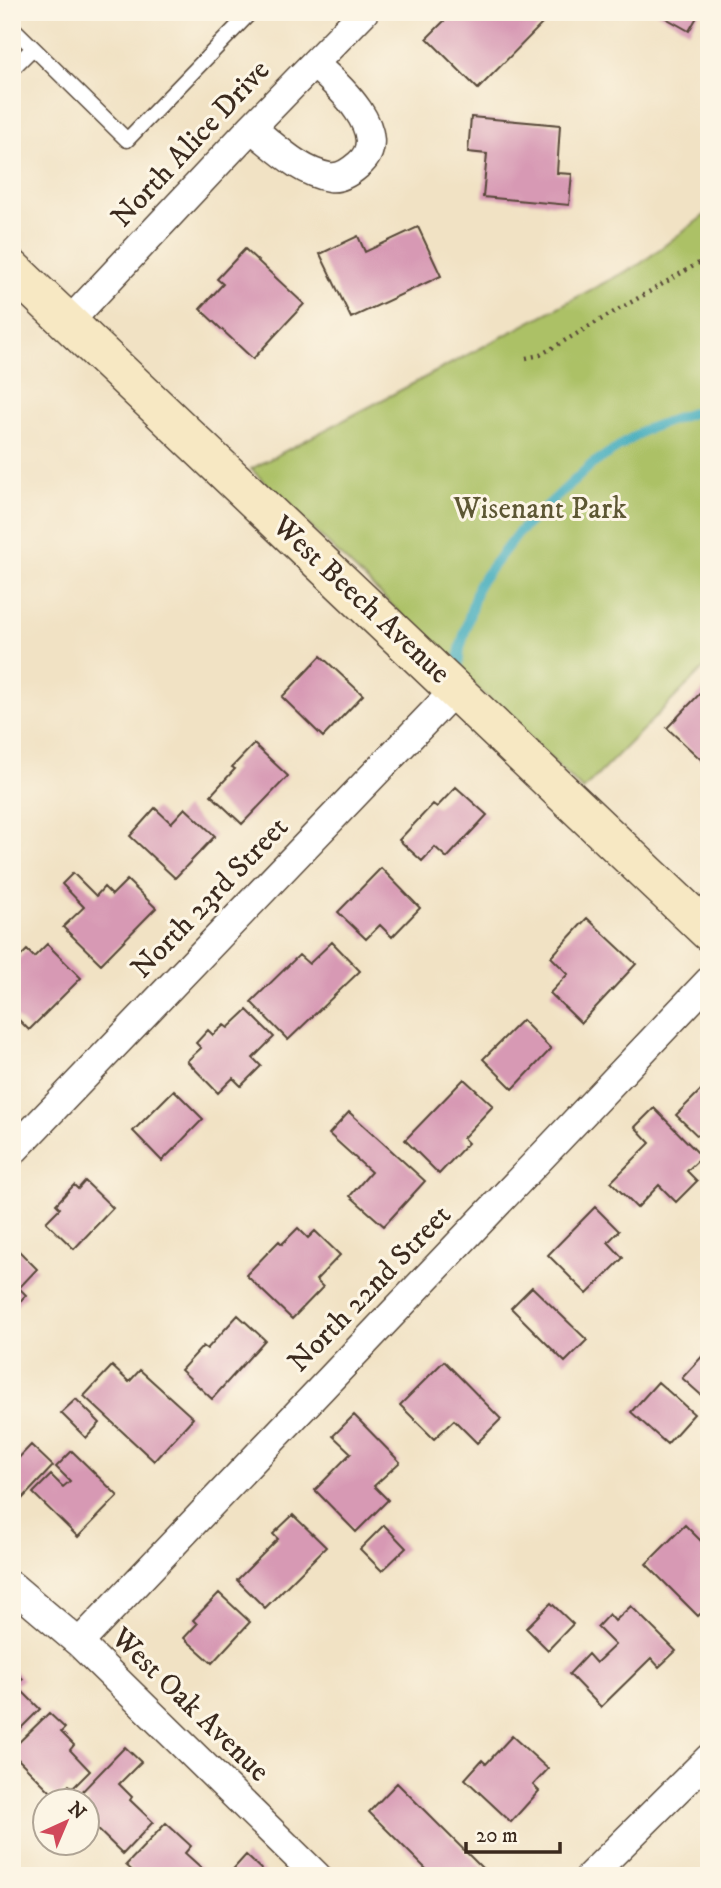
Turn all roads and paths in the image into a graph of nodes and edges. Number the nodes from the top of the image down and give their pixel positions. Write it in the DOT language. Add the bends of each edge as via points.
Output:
graph roads {
  1 [pos="251,12"];
  2 [pos="364,12"];
  3 [pos="12,27"];
  4 [pos="33,48"];
  5 [pos="314,64"];
  6 [pos="12,69"];
  7 [pos="251,128"];
  8 [pos="709,257"];
  9 [pos="12,270"];
  10 [pos="67,324"];
  11 [pos="526,358"];
  12 [pos="456,690"];
  13 [pos="709,932"];
  14 [pos="709,981"];
  15 [pos="12,1152"];
  16 [pos="14,1591"];
  17 [pos="79,1643"];
  18 [pos="709,1758"];
  19 [pos="317,1876"];
  20 [pos="590,1876"];
  1 -- 4 [label="lane" via="127,140"];
  2 -- 5 [label="street, North Alice Drive"];
  3 -- 4 [label="lane"];
  4 -- 6 [label="lane"];
  5 -- 7 [label="street, North Alice Drive"];
  5 -- 7 [label="street" via="341,88 367,129 370,146 361,163 345,175 331,178 305,170"];
  7 -- 10 [label="street, North Alice Drive"];
  8 -- 11 [label="path" via="540,355"];
  9 -- 10 [label="main road, West Beech Avenue"];
  10 -- 12 [label="main road, West Beech Avenue"];
  12 -- 13 [label="main road, West Beech Avenue"];
  12 -- 15 [label="street, North 23rd Street"];
  14 -- 17 [label="street, North 22nd Street"];
  16 -- 17 [label="street, West Oak Avenue"];
  17 -- 19 [label="street, West Oak Avenue"];
  18 -- 20 [label="street"];
}
